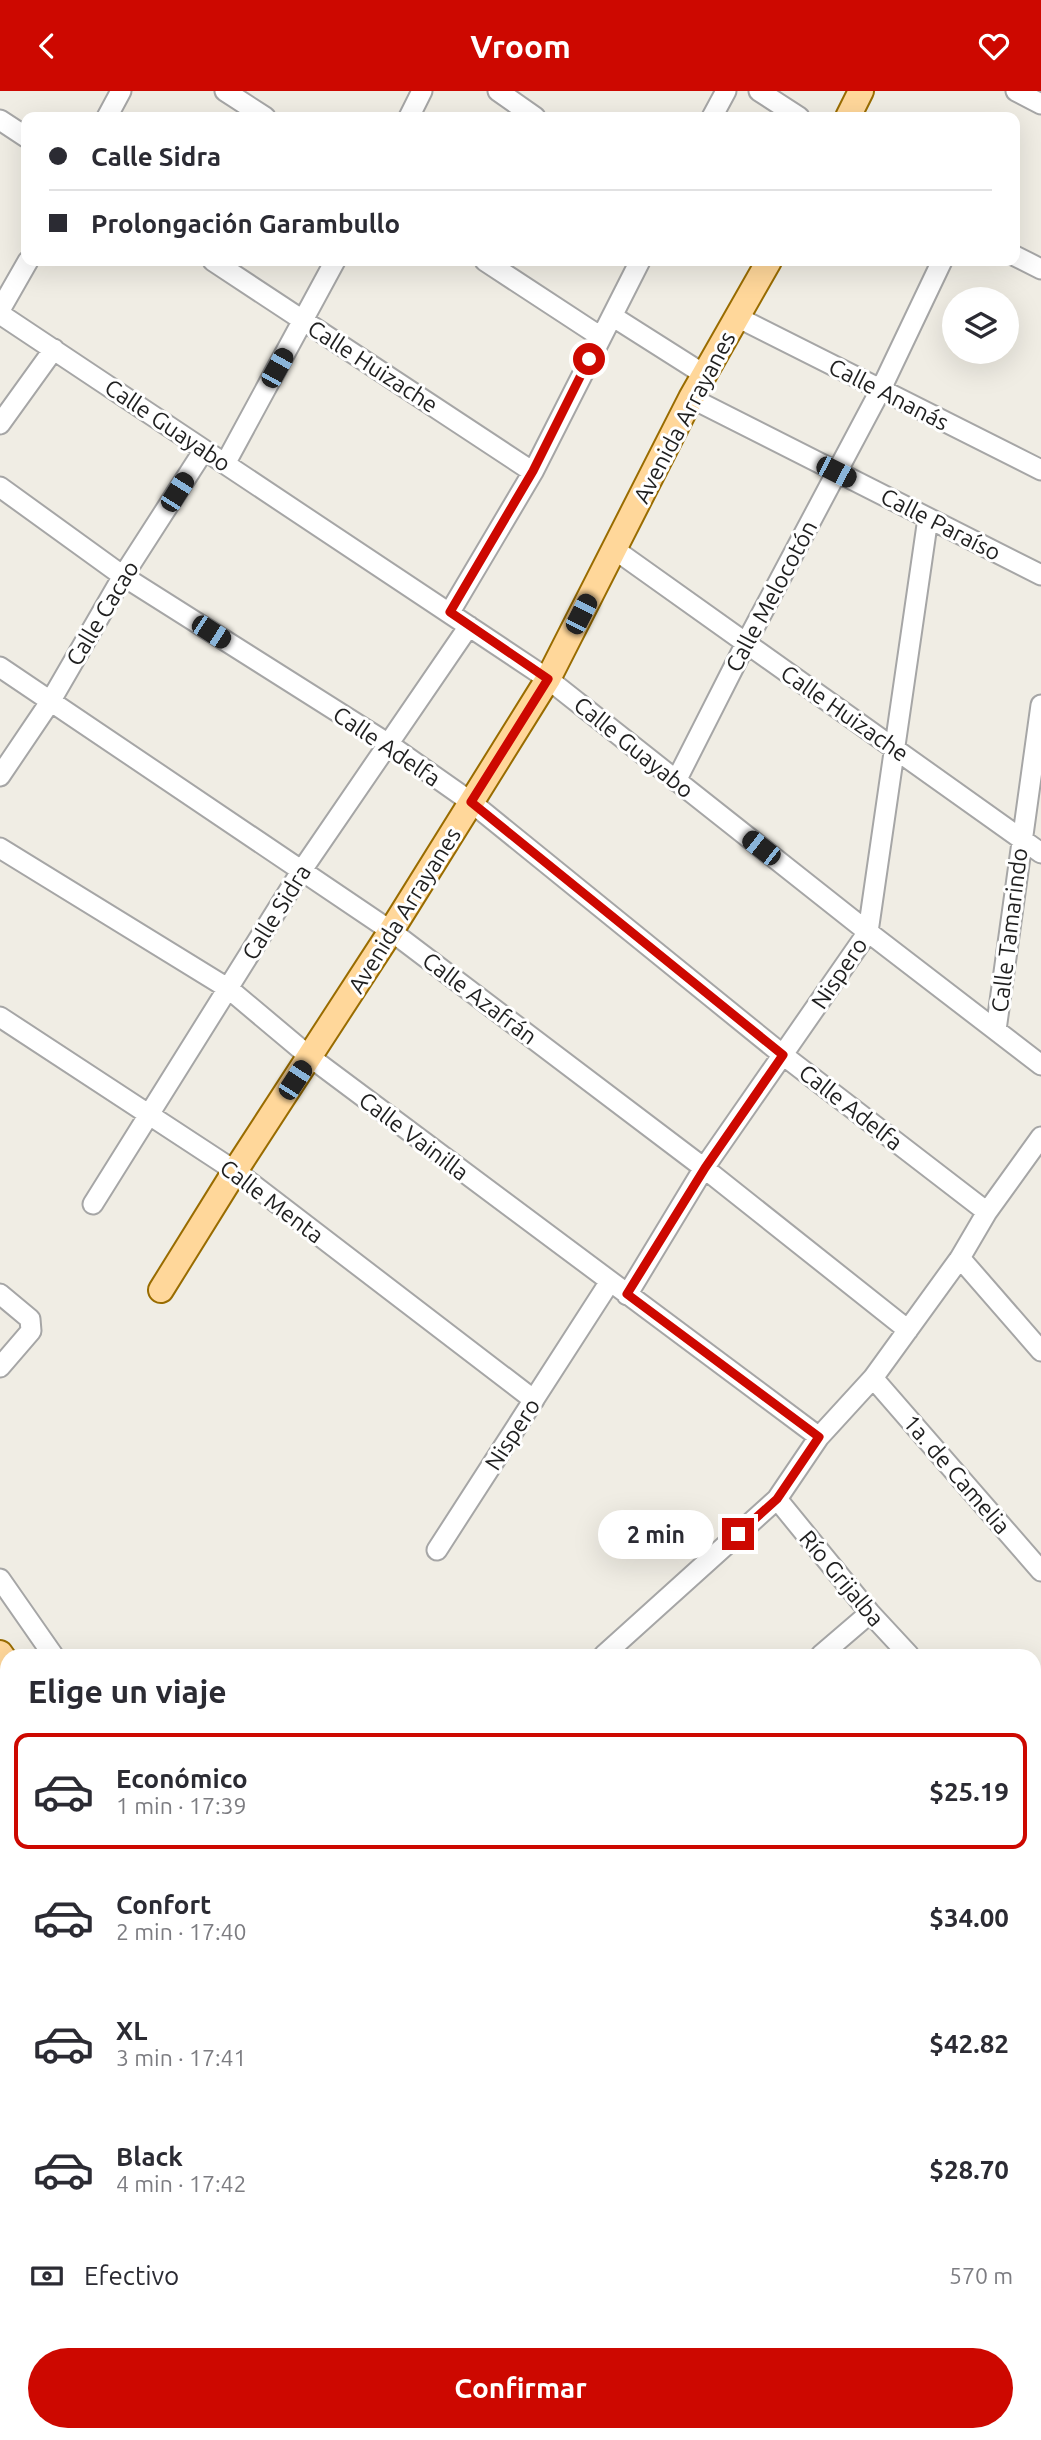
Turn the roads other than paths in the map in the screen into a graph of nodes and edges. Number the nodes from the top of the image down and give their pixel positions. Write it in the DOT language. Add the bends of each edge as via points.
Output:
graph roads {
  1 [pos="121,91"];
  2 [pos="225,91"];
  3 [pos="422,91"];
  4 [pos="498,91"];
  5 [pos="726,91"];
  6 [pos="759,91"];
  7 [pos="861,91"];
  8 [pos="110,112"];
  9 [pos="257,112"];
  10 [pos="411,112"];
  11 [pos="528,112"];
  12 [pos="715,112"];
  13 [pos="791,112"];
  14 [pos="850,112"];
  15 [pos="0,120"];
  16 [pos="21,134"];
  17 [pos="1020,258"];
  18 [pos="25,266"];
  19 [pos="221,266"];
  20 [pos="332,266"];
  21 [pos="493,266"];
  22 [pos="637,266"];
  23 [pos="760,266"];
  24 [pos="940,266"];
  25 [pos="1041,269"];
  26 [pos="0,312"];
  27 [pos="612,316"];
  28 [pos="737,317"];
  29 [pos="304,320"];
  30 [pos="601,337"];
  31 [pos="54,349"];
  32 [pos="705,375"];
  33 [pos="881,390"];
  34 [pos="691,398"];
  35 [pos="0,424"];
  36 [pos="204,450"];
  37 [pos="225,464"];
  38 [pos="1041,470"];
  39 [pos="533,471"];
  40 [pos="836,472"];
  41 [pos="0,487"];
  42 [pos="929,518"];
  43 [pos="614,549"];
  44 [pos="1041,575"];
  45 [pos="123,576"];
  46 [pos="450,612"];
  47 [pos="469,626"];
  48 [pos="746,643"];
  49 [pos="0,667"];
  50 [pos="548,679"];
  51 [pos="50,702"];
  52 [pos="1041,705"];
  53 [pos="387,743"];
  54 [pos="895,749"];
  55 [pos="0,776"];
  56 [pos="676,781"];
  57 [pos="471,802"];
  58 [pos="1021,839"];
  59 [pos="0,848"];
  60 [pos="1041,853"];
  61 [pos="302,870"];
  62 [pos="391,931"];
  63 [pos="868,932"];
  64 [pos="229,989"];
  65 [pos="1,1020"];
  66 [pos="996,1030"];
  67 [pos="783,1055"];
  68 [pos="310,1057"];
  69 [pos="1041,1065"];
  70 [pos="150,1116"];
  71 [pos="1041,1137"];
  72 [pos="705,1168"];
  73 [pos="235,1171"];
  74 [pos="93,1204"];
  75 [pos="987,1212"];
  76 [pos="960,1258"];
  77 [pos="609,1283"];
  78 [pos="161,1290"];
  79 [pos="0,1294"];
  80 [pos="627,1294"];
  81 [pos="908,1330"];
  82 [pos="1041,1350"];
  83 [pos="0,1367"];
  84 [pos="873,1378"];
  85 [pos="534,1400"];
  86 [pos="819,1437"];
  87 [pos="777,1499"];
  88 [pos="437,1550"];
  89 [pos="1041,1571"];
  90 [pos="0,1579"];
  91 [pos="870,1613"];
  92 [pos="49,1649"];
  93 [pos="611,1649"];
  94 [pos="828,1649"];
  95 [pos="903,1649"];
  1 -- 8 [label="street"];
  2 -- 9 [label="street"];
  3 -- 10 [label="street"];
  4 -- 11 [label="street"];
  5 -- 12 [label="street"];
  6 -- 13 [label="street"];
  7 -- 14 [label="main road"];
  15 -- 16 [label="street"];
  17 -- 25 [label="street"];
  18 -- 26 [label="street"];
  19 -- 29 [label="street, Calle Huizache"];
  20 -- 29 [label="street"];
  21 -- 30 [label="street"];
  22 -- 27 [label="street"];
  23 -- 28 [label="main road, Avenida Arrayanes"];
  24 -- 33 [label="street, Calle Melocotón"];
  26 -- 31 [label="street, Calle Guayabo"];
  27 -- 30 [label="street"];
  27 -- 32 [label="street"];
  28 -- 32 [label="main road, Avenida Arrayanes"];
  28 -- 33 [label="street, Calle Ananás"];
  29 -- 37 [label="street"];
  29 -- 39 [label="street, Calle Huizache"];
  30 -- 39 [label="street"];
  31 -- 35 [label="street"];
  31 -- 36 [label="street, Calle Guayabo"];
  32 -- 34 [label="main road, Avenida Arrayanes"];
  33 -- 38 [label="street, Calle Ananás"];
  33 -- 40 [label="street, Calle Melocotón"];
  34 -- 40 [label="street, Calle Paraíso"];
  34 -- 43 [label="main road, Avenida Arrayanes"];
  36 -- 37 [label="street, Calle Guayabo"];
  36 -- 45 [label="street, Calle Cacao"];
  37 -- 46 [label="street, Calle Guayabo"];
  39 -- 46 [label="street"];
  40 -- 42 [label="street, Calle Paraíso"];
  40 -- 48 [label="street, Calle Melocotón"];
  41 -- 45 [label="street, Calle Adelfa"];
  42 -- 44 [label="street, Calle Paraíso"];
  42 -- 54 [label="street, Nispero"];
  43 -- 48 [label="street, Calle Huizache"];
  43 -- 50 [label="main road, Avenida Arrayanes"];
  45 -- 51 [label="street, Calle Cacao"];
  45 -- 53 [label="street, Calle Adelfa"];
  46 -- 47 [label="street, Calle Guayabo"];
  47 -- 50 [label="street, Calle Guayabo"];
  47 -- 53 [label="street, Calle Sidra"];
  48 -- 54 [label="street, Calle Huizache"];
  48 -- 56 [label="street, Calle Melocotón"];
  49 -- 51 [label="street, Calle Azafrán"];
  50 -- 56 [label="street, Calle Guayabo"];
  50 -- 57 [label="main road, Avenida Arrayanes"];
  51 -- 55 [label="street, Calle Cacao"];
  51 -- 61 [label="street, Calle Azafrán"];
  52 -- 58 [label="street, Calle Tamarindo"];
  53 -- 57 [label="street, Calle Adelfa"];
  53 -- 61 [label="street, Calle Sidra"];
  54 -- 58 [label="street, Calle Huizache"];
  54 -- 63 [label="street, Nispero"];
  56 -- 63 [label="street, Calle Guayabo"];
  57 -- 62 [label="main road, Avenida Arrayanes"];
  57 -- 67 [label="street, Calle Adelfa"];
  58 -- 60 [label="street, Calle Huizache"];
  58 -- 66 [label="street, Calle Tamarindo"];
  59 -- 64 [label="street, Calle Vainilla"];
  61 -- 62 [label="street, Calle Azafrán"];
  61 -- 64 [label="street, Calle Sidra"];
  62 -- 68 [label="main road, Avenida Arrayanes"];
  62 -- 72 [label="street, Calle Azafrán"];
  63 -- 66 [label="street, Calle Guayabo"];
  63 -- 67 [label="street, Nispero"];
  64 -- 68 [label="street, Calle Vainilla"];
  64 -- 70 [label="street, Calle Sidra"];
  65 -- 70 [label="street, Calle Menta"];
  66 -- 69 [label="street, Calle Guayabo"];
  67 -- 72 [label="street, Nispero"];
  67 -- 75 [label="street, Calle Adelfa"];
  68 -- 73 [label="main road, Avenida Arrayanes"];
  68 -- 77 [label="street, Calle Vainilla"];
  70 -- 73 [label="street, Calle Menta"];
  70 -- 74 [label="street, Calle Sidra"];
  71 -- 75 [label="street"];
  72 -- 80 [label="street, Nispero"];
  72 -- 81 [label="street, Calle Azafrán"];
  73 -- 78 [label="main road, Avenida Arrayanes"];
  73 -- 85 [label="street, Calle Menta"];
  75 -- 76 [label="street"];
  76 -- 81 [label="street"];
  76 -- 82 [label="street"];
  77 -- 80 [label="street, Calle Vainilla"];
  77 -- 85 [label="street, Nispero"];
  79 -- 83 [label="street" via="30,1318 31,1331"];
  80 -- 86 [label="street, Calle Vainilla"];
  81 -- 84 [label="street"];
  84 -- 86 [label="street"];
  84 -- 89 [label="street, 1a. de Camelia"];
  85 -- 88 [label="street, Nispero"];
  86 -- 87 [label="street"];
  87 -- 91 [label="street, Río Grijalba"];
  87 -- 93 [label="street"];
  90 -- 92 [label="street"];
  91 -- 94 [label="street"];
  91 -- 95 [label="street, Río Grijalba"];
}
